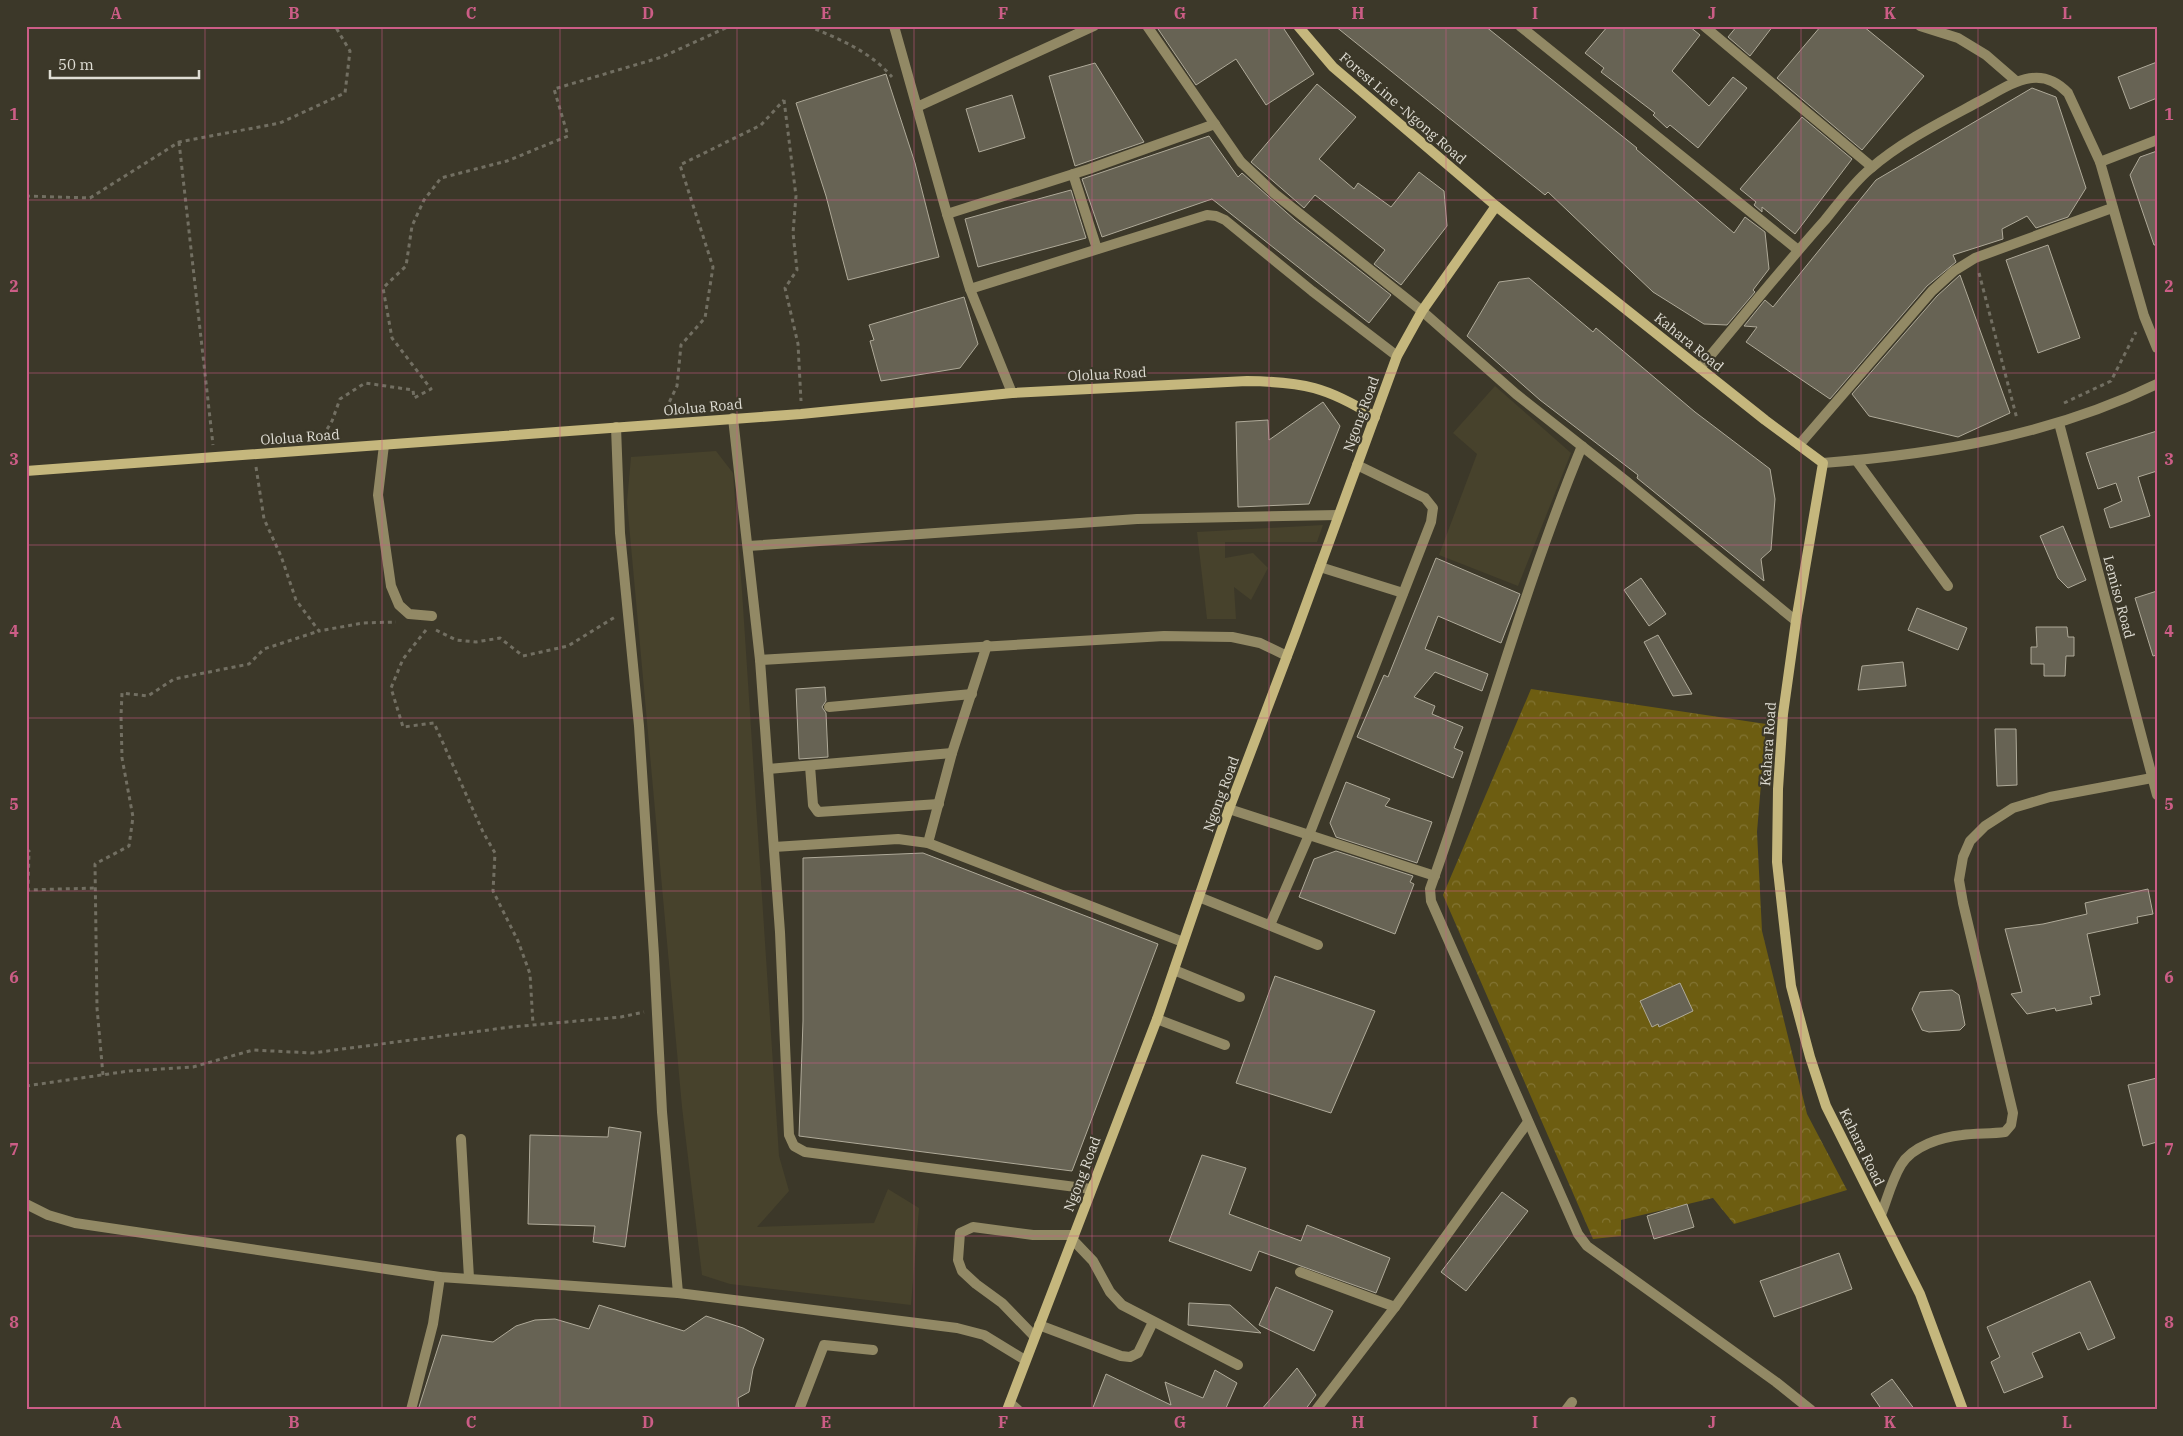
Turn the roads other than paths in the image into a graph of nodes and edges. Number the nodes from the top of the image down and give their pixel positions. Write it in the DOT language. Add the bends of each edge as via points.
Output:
graph roads {
  1 [pos="894,26"];
  2 [pos="1094,26"];
  3 [pos="1147,26"];
  4 [pos="1520,26"];
  5 [pos="1704,26"];
  6 [pos="1920,26"];
  7 [pos="1301,28"];
  8 [pos="2016,82"];
  9 [pos="917,106"];
  10 [pos="1215,124"];
  11 [pos="2157,140"];
  12 [pos="2100,162"];
  13 [pos="1872,167"];
  14 [pos="1073,174"];
  15 [pos="1496,206"];
  16 [pos="2112,208"];
  17 [pos="947,214"];
  18 [pos="1097,249"];
  19 [pos="1798,250"];
  20 [pos="970,289"];
  21 [pos="1422,311"];
  22 [pos="2157,348"];
  23 [pos="1397,356"];
  24 [pos="1700,368"];
  25 [pos="2157,384"];
  26 [pos="1012,393"];
  27 [pos="733,418"];
  28 [pos="1375,418"];
  29 [pos="2060,423"];
  30 [pos="616,427"];
  31 [pos="384,445"];
  32 [pos="1799,445"];
  33 [pos="1582,446"];
  34 [pos="1856,460"];
  35 [pos="1823,463"];
  36 [pos="1357,465"];
  37 [pos="26,471"];
  38 [pos="1338,515"];
  39 [pos="748,546"];
  40 [pos="1320,567"];
  41 [pos="1948,586"];
  42 [pos="1403,594"];
  43 [pos="432,616"];
  44 [pos="1796,621"];
  45 [pos="987,645"];
  46 [pos="1287,656"];
  47 [pos="760,660"];
  48 [pos="972,694"];
  49 [pos="829,707"];
  50 [pos="952,752"];
  51 [pos="810,766"];
  52 [pos="768,769"];
  53 [pos="2152,778"];
  54 [pos="2157,796"];
  55 [pos="939,804"];
  56 [pos="1229,809"];
  57 [pos="1309,835"];
  58 [pos="928,843"];
  59 [pos="774,847"];
  60 [pos="1435,876"];
  61 [pos="1199,897"];
  62 [pos="1270,925"];
  63 [pos="1183,942"];
  64 [pos="1318,945"];
  65 [pos="1174,970"];
  66 [pos="1240,997"];
  67 [pos="1157,1019"];
  68 [pos="1225,1045"];
  69 [pos="1528,1122"];
  70 [pos="462,1139"];
  71 [pos="1091,1189"];
  72 [pos="26,1204"];
  73 [pos="1880,1215"];
  74 [pos="1073,1237"];
  75 [pos="1300,1272"];
  76 [pos="440,1277"];
  77 [pos="469,1278"];
  78 [pos="678,1294"];
  79 [pos="1395,1308"];
  80 [pos="1154,1322"];
  81 [pos="1039,1325"];
  82 [pos="1034,1336"];
  83 [pos="873,1350"];
  84 [pos="1025,1360"];
  85 [pos="1238,1364"];
  86 [pos="1011,1408"];
  87 [pos="411,1410"];
  88 [pos="798,1410"];
  89 [pos="1316,1410"];
  90 [pos="1811,1410"];
  91 [pos="1963,1410"];
  1 -- 9 [label="street"];
  2 -- 9 [label="street"];
  3 -- 10 [label="street"];
  4 -- 19 [label="street"];
  5 -- 13 [label="street"];
  6 -- 8 [label="street" via="1958,38 1986,56"];
  7 -- 15 [label="street, Forest Line -Ngong Road" via="1333,67"];
  8 -- 12 [label="street" via="2034,77 2050,79 2060,85 2068,93"];
  8 -- 13 [label="street" via="1933,127"];
  9 -- 17 [label="street"];
  10 -- 14 [label="street"];
  10 -- 21 [label="street" via="1241,162 1275,194"];
  11 -- 12 [label="street"];
  12 -- 16 [label="street"];
  13 -- 19 [label="street"];
  14 -- 17 [label="street"];
  14 -- 18 [label="street"];
  15 -- 21 [label="street, Ngong Road"];
  15 -- 24 [label="street, Kahara Road"];
  16 -- 22 [label="street" via="2144,316"];
  16 -- 32 [label="street" via="1975,258 1954,271 1932,291"];
  17 -- 20 [label="street"];
  18 -- 20 [label="street"];
  18 -- 23 [label="street" via="1198,217 1216,216"];
  19 -- 24 [label="street"];
  20 -- 26 [label="street"];
  21 -- 23 [label="street, Ngong Road"];
  21 -- 33 [label="street" via="1516,394"];
  23 -- 28 [label="street, Ngong Road"];
  24 -- 32 [label="street, Kahara Road"];
  25 -- 29 [label="street"];
  26 -- 27 [label="street, Ololua Road"];
  26 -- 28 [label="street, Ololua Road" via="1283,382 1316,387"];
  27 -- 30 [label="street, Ololua Road"];
  27 -- 39 [label="street"];
  28 -- 36 [label="street, Ngong Road"];
  29 -- 34 [label="street" via="1919,453"];
  29 -- 53 [label="street, Lemiso Road"];
  30 -- 31 [label="street, Ololua Road"];
  30 -- 78 [label="street" via="620,533 639,726 662,1112"];
  31 -- 37 [label="street, Ololua Road"];
  31 -- 43 [label="street" via="378,495 391,586 400,605 409,614"];
  32 -- 35 [label="street, Kahara Road"];
  33 -- 44 [label="street"];
  33 -- 60 [label="street" via="1514,631"];
  34 -- 35 [label="street"];
  34 -- 41 [label="street"];
  35 -- 44 [label="street, Kahara Road"];
  36 -- 38 [label="street, Ngong Road"];
  36 -- 42 [label="street" via="1425,498 1433,508 1431,522"];
  38 -- 39 [label="street" via="1137,519"];
  38 -- 40 [label="street, Ngong Road"];
  39 -- 47 [label="street"];
  40 -- 42 [label="street"];
  40 -- 46 [label="street, Ngong Road"];
  42 -- 57 [label="street"];
  44 -- 73 [label="street, Kahara Road" via="1783,714 1777,862 1791,986 1826,1106"];
  45 -- 46 [label="street" via="1164,636 1232,637 1260,643"];
  45 -- 47 [label="street"];
  45 -- 48 [label="street"];
  46 -- 56 [label="street, Ngong Road"];
  47 -- 52 [label="street"];
  48 -- 49 [label="street"];
  48 -- 50 [label="street"];
  50 -- 51 [label="street"];
  50 -- 55 [label="street"];
  51 -- 52 [label="street"];
  51 -- 55 [label="street" via="813,805 818,812"];
  52 -- 59 [label="street"];
  53 -- 54 [label="street, Lemiso Road"];
  53 -- 73 [label="street" via="2050,797 2013,808 1970,841 1959,880 2013,1113 2011,1125 2005,1132 1934,1141 1914,1152 1902,1162"];
  55 -- 58 [label="street"];
  56 -- 57 [label="street"];
  56 -- 61 [label="street, Ngong Road"];
  57 -- 60 [label="street"];
  57 -- 62 [label="street"];
  58 -- 59 [label="street" via="898,839"];
  58 -- 63 [label="street"];
  59 -- 71 [label="street" via="789,1135 794,1146 805,1152"];
  60 -- 69 [label="street" via="1430,888 1434,910"];
  61 -- 62 [label="street"];
  61 -- 63 [label="street, Ngong Road"];
  62 -- 64 [label="street"];
  63 -- 65 [label="street, Ngong Road"];
  65 -- 66 [label="street"];
  65 -- 67 [label="street, Ngong Road"];
  67 -- 68 [label="street"];
  67 -- 71 [label="street, Ngong Road"];
  69 -- 79 [label="street"];
  69 -- 90 [label="street" via="1578,1234 1587,1246"];
  70 -- 77 [label="street"];
  71 -- 74 [label="street, Ngong Road"];
  72 -- 76 [label="street" via="75,1223"];
  73 -- 91 [label="street, Kahara Road" via="1920,1294"];
  74 -- 80 [label="street" via="1122,1305"];
  74 -- 81 [label="street, Ngong Road"];
  74 -- 82 [label="street" via="973,1227 960,1233 958,1260 962,1271 1002,1303"];
  75 -- 79 [label="street"];
  76 -- 77 [label="street"];
  76 -- 87 [label="street" via="433,1324"];
  77 -- 78 [label="street"];
  78 -- 84 [label="street" via="958,1328 984,1335"];
  79 -- 89 [label="street"];
  80 -- 81 [label="street" via="1138,1353 1130,1357"];
  80 -- 85 [label="street"];
  81 -- 82 [label="street, Ngong Road"];
  82 -- 84 [label="street, Ngong Road"];
  83 -- 88 [label="street" via="824,1345"];
  84 -- 86 [label="street, Ngong Road"];
}
